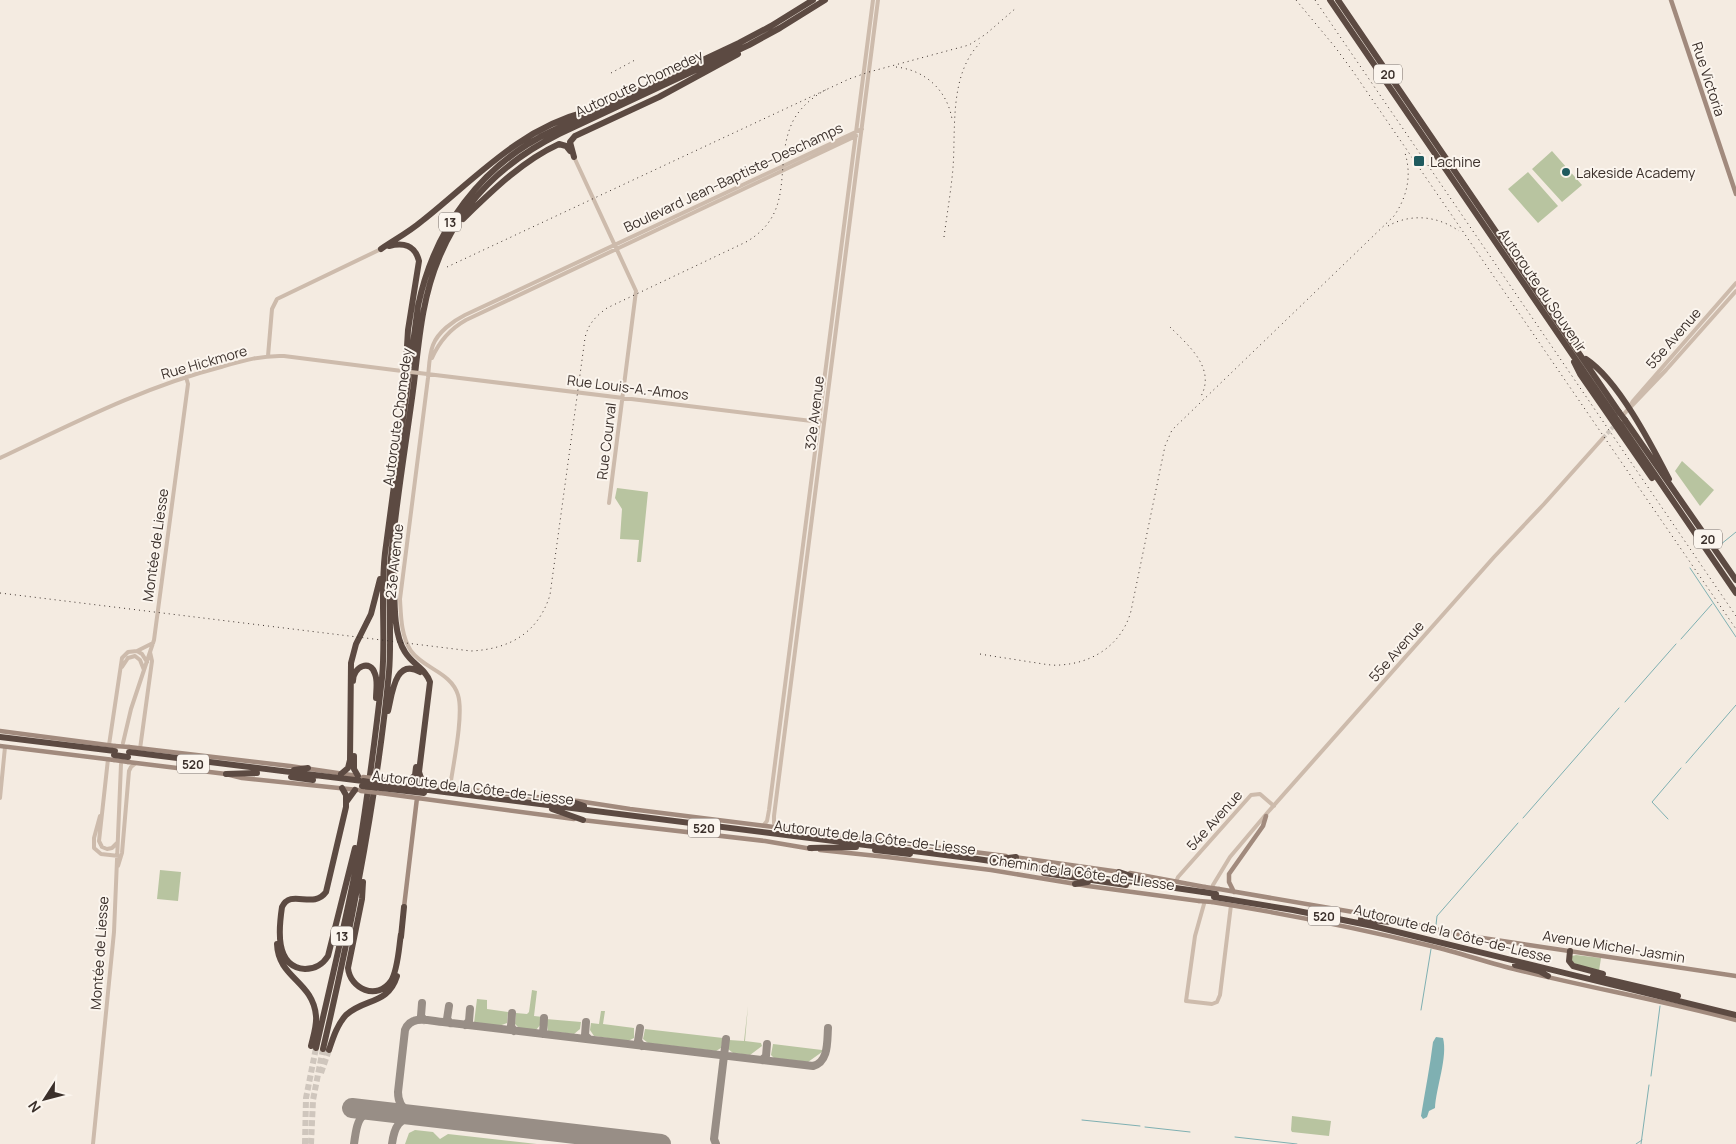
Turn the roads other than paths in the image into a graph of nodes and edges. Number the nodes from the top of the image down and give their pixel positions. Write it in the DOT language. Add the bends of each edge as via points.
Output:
graph roads {
  1 [pos="813,0"];
  2 [pos="825,0"];
  3 [pos="873,0"];
  4 [pos="878,0"];
  5 [pos="1330,0"];
  6 [pos="1338,0"];
  7 [pos="1671,0"];
  8 [pos="775,31"];
  9 [pos="865,59"];
  10 [pos="871,60"];
  11 [pos="861,87"];
  12 [pos="867,88"];
  13 [pos="602,107"];
  14 [pos="862,129"];
  15 [pos="855,132"];
  16 [pos="855,138"];
  17 [pos="574,157"];
  18 [pos="792,165"];
  19 [pos="1736,194"];
  20 [pos="454,228"];
  21 [pos="616,247"];
  22 [pos="380,249"];
  23 [pos="1736,283"];
  24 [pos="1736,291"];
  25 [pos="1569,349"];
  26 [pos="268,356"];
  27 [pos="1581,356"];
  28 [pos="428,374"];
  29 [pos="186,377"];
  30 [pos="623,398"];
  31 [pos="404,408"];
  32 [pos="1629,408"];
  33 [pos="1617,414"];
  34 [pos="818,422"];
  35 [pos="824,423"];
  36 [pos="1618,424"];
  37 [pos="1603,438"];
  38 [pos="0,458"];
  39 [pos="1679,498"];
  40 [pos="609,503"];
  41 [pos="804,537"];
  42 [pos="810,538"];
  43 [pos="393,540"];
  44 [pos="385,553"];
  45 [pos="1736,580"];
  46 [pos="1736,594"];
  47 [pos="153,643"];
  48 [pos="138,651"];
  49 [pos="150,652"];
  50 [pos="147,662"];
  51 [pos="121,668"];
  52 [pos="144,670"];
  53 [pos="376,727"];
  54 [pos="0,732"];
  55 [pos="0,737"];
  56 [pos="381,739"];
  57 [pos="0,741"];
  58 [pos="777,742"];
  59 [pos="784,742"];
  60 [pos="123,743"];
  61 [pos="3,747"];
  62 [pos="140,749"];
  63 [pos="112,752"];
  64 [pos="128,754"];
  65 [pos="136,763"];
  66 [pos="121,764"];
  67 [pos="308,768"];
  68 [pos="276,771"];
  69 [pos="257,772"];
  70 [pos="226,774"];
  71 [pos="341,774"];
  72 [pos="408,782"];
  73 [pos="360,784"];
  74 [pos="423,784"];
  75 [pos="381,786"];
  76 [pos="450,787"];
  77 [pos="342,788"];
  78 [pos="0,798"];
  79 [pos="417,798"];
  80 [pos="567,800"];
  81 [pos="347,801"];
  82 [pos="102,805"];
  83 [pos="1274,806"];
  84 [pos="552,809"];
  85 [pos="604,812"];
  86 [pos="1266,816"];
  87 [pos="583,820"];
  88 [pos="363,823"];
  89 [pos="763,826"];
  90 [pos="778,828"];
  91 [pos="117,842"];
  92 [pos="856,847"];
  93 [pos="810,848"];
  94 [pos="365,849"];
  95 [pos="119,856"];
  96 [pos="940,856"];
  97 [pos="1016,857"];
  98 [pos="954,858"];
  99 [pos="977,859"];
  100 [pos="1119,872"];
  101 [pos="1108,882"];
  102 [pos="1176,882"];
  103 [pos="1075,884"];
  104 [pos="1155,885"];
  105 [pos="1213,885"];
  106 [pos="1234,892"];
  107 [pos="1202,894"];
  108 [pos="1215,896"];
  109 [pos="1204,904"];
  110 [pos="1231,905"];
  111 [pos="404,907"];
  112 [pos="1361,919"];
  113 [pos="281,920"];
  114 [pos="1401,921"];
  115 [pos="401,934"];
  116 [pos="1568,948"];
  117 [pos="1476,952"];
  118 [pos="1548,976"];
  119 [pos="1736,976"];
  120 [pos="1630,984"];
  121 [pos="1736,1010"];
  122 [pos="1736,1015"];
  123 [pos="1736,1020"];
  124 [pos="320,1048"];
  125 [pos="93,1144"];
  1 -- 13 [label="highway, Autoroute Chomedey / 13" via="746,39"];
  2 -- 8 [label="highway, Autoroute Chomedey / 13"];
  3 -- 9 [label="street, 32e Avenue"];
  4 -- 10 [label="street, 32e Avenue"];
  5 -- 25 [label="highway, Autoroute du Souvenir / 20"];
  6 -- 27 [label="highway, Autoroute du Souvenir / 20"];
  7 -- 19 [label="main road, Rue Victoria"];
  8 -- 17 [label="highway" via="665,94 575,136 570,142"];
  8 -- 20 [label="highway, Autoroute Chomedey / 13" via="533,148 487,185"];
  9 -- 10 [label="street"];
  9 -- 11 [label="street, 32e Avenue"];
  10 -- 12 [label="street, 32e Avenue"];
  11 -- 12 [label="street"];
  11 -- 15 [label="street, 32e Avenue"];
  12 -- 14 [label="street, 32e Avenue"];
  13 -- 22 [label="highway" via="569,116 518,142 423,221"];
  13 -- 31 [label="highway, Autoroute Chomedey / 13" via="537,138 512,155 481,182 452,219 432,258 422,289"];
  14 -- 15 [label="street, Boulevard Jean-Baptiste-Deschamps"];
  14 -- 16 [label="street, Boulevard Jean-Baptiste-Deschamps"];
  14 -- 35 [label="street, 32e Avenue"];
  15 -- 16 [label="street, 32e Avenue"];
  15 -- 18 [label="street, Boulevard Jean-Baptiste-Deschamps"];
  16 -- 18 [label="street, Boulevard Jean-Baptiste-Deschamps"];
  16 -- 34 [label="street, 32e Avenue"];
  17 -- 20 [label="highway" via="563,144 545,152 501,183"];
  17 -- 21 [label="street, Rue Courval"];
  18 -- 21 [label="street, Boulevard Jean-Baptiste-Deschamps"];
  20 -- 43 [label="highway, Autoroute Chomedey / 13" via="434,270 424,307"];
  21 -- 28 [label="street, Boulevard Jean-Baptiste-Deschamps" via="459,324 441,341"];
  21 -- 30 [label="street, Rue Courval" via="636,291"];
  22 -- 26 [label="street" via="277,299 272,309"];
  22 -- 31 [label="highway" via="397,244 407,246 415,252 419,263 408,335"];
  23 -- 32 [label="street, 55e Avenue"];
  24 -- 32 [label="street, 55e Avenue"];
  25 -- 33 [label="highway, Autoroute du Souvenir / 20"];
  25 -- 36 [label="highway" via="1580,374"];
  26 -- 28 [label="street, Rue Hickmore, bridge"];
  26 -- 29 [label="street, Rue Hickmore"];
  27 -- 32 [label="highway" via="1593,363"];
  27 -- 33 [label="highway, Autoroute du Souvenir / 20"];
  28 -- 30 [label="street, Rue Louis-A.-Amos"];
  28 -- 76 [label="street, 23e Avenue" via="401,584 401,607 404,635 411,650 422,662 448,679 459,698 460,713"];
  29 -- 38 [label="street, Rue Hickmore" via="123,400"];
  29 -- 47 [label="street, Montée de Liesse" via="188,384"];
  30 -- 34 [label="street, Rue Louis-A.-Amos"];
  30 -- 40 [label="street, Rue Courval"];
  31 -- 44 [label="highway, Autoroute Chomedey / 13"];
  32 -- 36 [label="street, 55e Avenue"];
  32 -- 39 [label="highway"];
  33 -- 36 [label="highway, Autoroute du Souvenir / 20, bridge"];
  34 -- 35 [label="street, Rue Louis-A.-Amos"];
  34 -- 41 [label="street, 32e Avenue"];
  35 -- 42 [label="street, 32e Avenue"];
  36 -- 39 [label="highway, Autoroute du Souvenir / 20"];
  36 -- 46 [label="highway, Autoroute du Souvenir / 20"];
  37 -- 83 [label="street, 55e Avenue"];
  39 -- 45 [label="highway, Autoroute du Souvenir / 20"];
  41 -- 42 [label="street"];
  41 -- 58 [label="street, 32e Avenue"];
  42 -- 59 [label="street, 32e Avenue"];
  43 -- 56 [label="highway, Autoroute Chomedey / 13" via="389,582 390,660"];
  43 -- 74 [label="highway" via="398,638 406,654 425,672 430,682 419,773"];
  44 -- 53 [label="highway, Autoroute Chomedey / 13" via="383,660"];
  44 -- 71 [label="highway" via="372,614 356,644 351,663 350,760 348,768"];
  47 -- 48 [label="street"];
  47 -- 49 [label="street, Montée de Liesse"];
  48 -- 50 [label="street"];
  48 -- 51 [label="street" via="124,655"];
  49 -- 50 [label="street, Montée de Liesse"];
  49 -- 62 [label="street" via="152,660"];
  50 -- 52 [label="street, Montée de Liesse"];
  51 -- 52 [label="street" via="133,656 139,659"];
  51 -- 63 [label="street"];
  52 -- 60 [label="street, Montée de Liesse"];
  53 -- 73 [label="highway" via="375,674 370,667 361,666 355,671 353,680 354,768"];
  53 -- 88 [label="highway, Autoroute Chomedey / 13"];
  54 -- 63 [label="main road"];
  55 -- 63 [label="highway, Autoroute de la Côte-de-Liesse / 520"];
  56 -- 72 [label="highway" via="397,677 406,669 419,671 426,680 426,690 416,773"];
  56 -- 94 [label="highway, Autoroute Chomedey / 13"];
  57 -- 63 [label="highway, Autoroute de la Côte-de-Liesse / 520"];
  58 -- 59 [label="street"];
  58 -- 89 [label="street, 32e Avenue" via="768,818"];
  59 -- 90 [label="street, 32e Avenue" via="774,820"];
  61 -- 63 [label="main road"];
  61 -- 78 [label="street"];
  62 -- 64 [label="main road"];
  62 -- 67 [label="main road"];
  63 -- 64 [label="highway, Autoroute de la Côte-de-Liesse / 520"];
  63 -- 82 [label="street"];
  64 -- 65 [label="main road"];
  64 -- 68 [label="highway, Autoroute de la Côte-de-Liesse / 520"];
  64 -- 69 [label="highway, Autoroute de la Côte-de-Liesse / 520"];
  65 -- 70 [label="main road"];
  65 -- 95 [label="street" via="130,771"];
  66 -- 91 [label="street, Montée de Liesse"];
  67 -- 68 [label="highway"];
  67 -- 71 [label="main road"];
  68 -- 73 [label="highway, Autoroute de la Côte-de-Liesse / 520"];
  69 -- 70 [label="highway"];
  69 -- 73 [label="highway, Autoroute de la Côte-de-Liesse / 520"];
  70 -- 77 [label="main road"];
  71 -- 73 [label="main road"];
  72 -- 74 [label="main road"];
  72 -- 75 [label="main road"];
  73 -- 75 [label="highway, Autoroute de la Côte-de-Liesse / 520, bridge"];
  73 -- 77 [label="main road"];
  73 -- 81 [label="highway"];
  74 -- 76 [label="main road"];
  75 -- 79 [label="main road"];
  75 -- 84 [label="highway, Autoroute de la Côte-de-Liesse / 520"];
  75 -- 85 [label="highway, Autoroute de la Côte-de-Liesse / 520"];
  76 -- 80 [label="main road"];
  77 -- 81 [label="highway"];
  79 -- 87 [label="main road"];
  79 -- 111 [label="main road"];
  80 -- 85 [label="highway"];
  80 -- 89 [label="main road"];
  81 -- 113 [label="highway" via="326,892 316,900 292,898 285,901"];
  82 -- 91 [label="street" via="100,844 108,849"];
  82 -- 95 [label="street" via="94,848 100,853"];
  83 -- 86 [label="street, 55e Avenue"];
  83 -- 102 [label="street, 54e Avenue" via="1260,794 1251,795"];
  84 -- 87 [label="highway"];
  84 -- 92 [label="highway, Autoroute de la Côte-de-Liesse / 520"];
  85 -- 96 [label="highway, Autoroute de la Côte-de-Liesse / 520"];
  86 -- 105 [label="street, 55e Avenue" via="1230,857"];
  86 -- 106 [label="main road" via="1263,826 1229,874 1228,882"];
  87 -- 93 [label="main road"];
  88 -- 113 [label="highway" via="331,949 324,962 306,969 289,962 281,946"];
  88 -- 124 [label="highway, Autoroute Chomedey / 13"];
  89 -- 90 [label="main road"];
  90 -- 96 [label="main road"];
  91 -- 95 [label="street, Montée de Liesse"];
  92 -- 93 [label="highway"];
  92 -- 96 [label="highway, Autoroute de la Côte-de-Liesse / 520"];
  93 -- 96 [label="main road"];
  94 -- 115 [label="highway" via="362,899 348,966 349,977 355,985 372,991 389,983 394,975"];
  94 -- 124 [label="highway, Autoroute Chomedey / 13" via="354,912"];
  95 -- 125 [label="street, Montée de Liesse"];
  96 -- 98 [label="highway, Autoroute de la Côte-de-Liesse / 520"];
  97 -- 98 [label="main road, Chemin de la Côte-de-Liesse"];
  97 -- 99 [label="highway"];
  97 -- 100 [label="main road, Chemin de la Côte-de-Liesse"];
  98 -- 99 [label="highway, Autoroute de la Côte-de-Liesse / 520"];
  98 -- 101 [label="highway, Autoroute de la Côte-de-Liesse / 520"];
  98 -- 103 [label="main road, Chemin de la Côte-de-Liesse"];
  99 -- 104 [label="highway, Autoroute de la Côte-de-Liesse / 520"];
  100 -- 102 [label="main road, Chemin de la Côte-de-Liesse"];
  100 -- 104 [label="highway"];
  101 -- 103 [label="highway"];
  101 -- 107 [label="highway, Autoroute de la Côte-de-Liesse / 520"];
  102 -- 107 [label="main road, Chemin de la Côte-de-Liesse"];
  103 -- 107 [label="main road, Chemin de la Côte-de-Liesse"];
  104 -- 107 [label="highway, Autoroute de la Côte-de-Liesse / 520"];
  106 -- 108 [label="main road"];
  106 -- 114 [label="main road"];
  107 -- 108 [label="highway, Autoroute de la Côte-de-Liesse / 520, bridge"];
  108 -- 110 [label="main road"];
  108 -- 112 [label="highway, Autoroute de la Côte-de-Liesse / 520" via="1296,906"];
  108 -- 117 [label="highway, Autoroute de la Côte-de-Liesse / 520" via="1333,918"];
  109 -- 110 [label="street" via="1194,942 1186,1000 1212,1004 1219,998"];
  110 -- 118 [label="main road" via="1359,928"];
  111 -- 115 [label="highway"];
  112 -- 114 [label="highway"];
  112 -- 120 [label="highway, Autoroute de la Côte-de-Liesse / 520"];
  113 -- 124 [label="highway" via="277,944 279,958 311,999"];
  114 -- 116 [label="main road, Avenue Michel-Jasmin" via="1456,934"];
  115 -- 124 [label="highway" via="398,972 392,988 381,998 346,1015"];
  116 -- 119 [label="main road, Avenue Michel-Jasmin"];
  116 -- 120 [label="highway" via="1573,966"];
  117 -- 118 [label="highway"];
  117 -- 122 [label="highway, Autoroute de la Côte-de-Liesse / 520"];
  118 -- 123 [label="main road"];
  120 -- 121 [label="highway, Autoroute de la Côte-de-Liesse / 520"];
}
